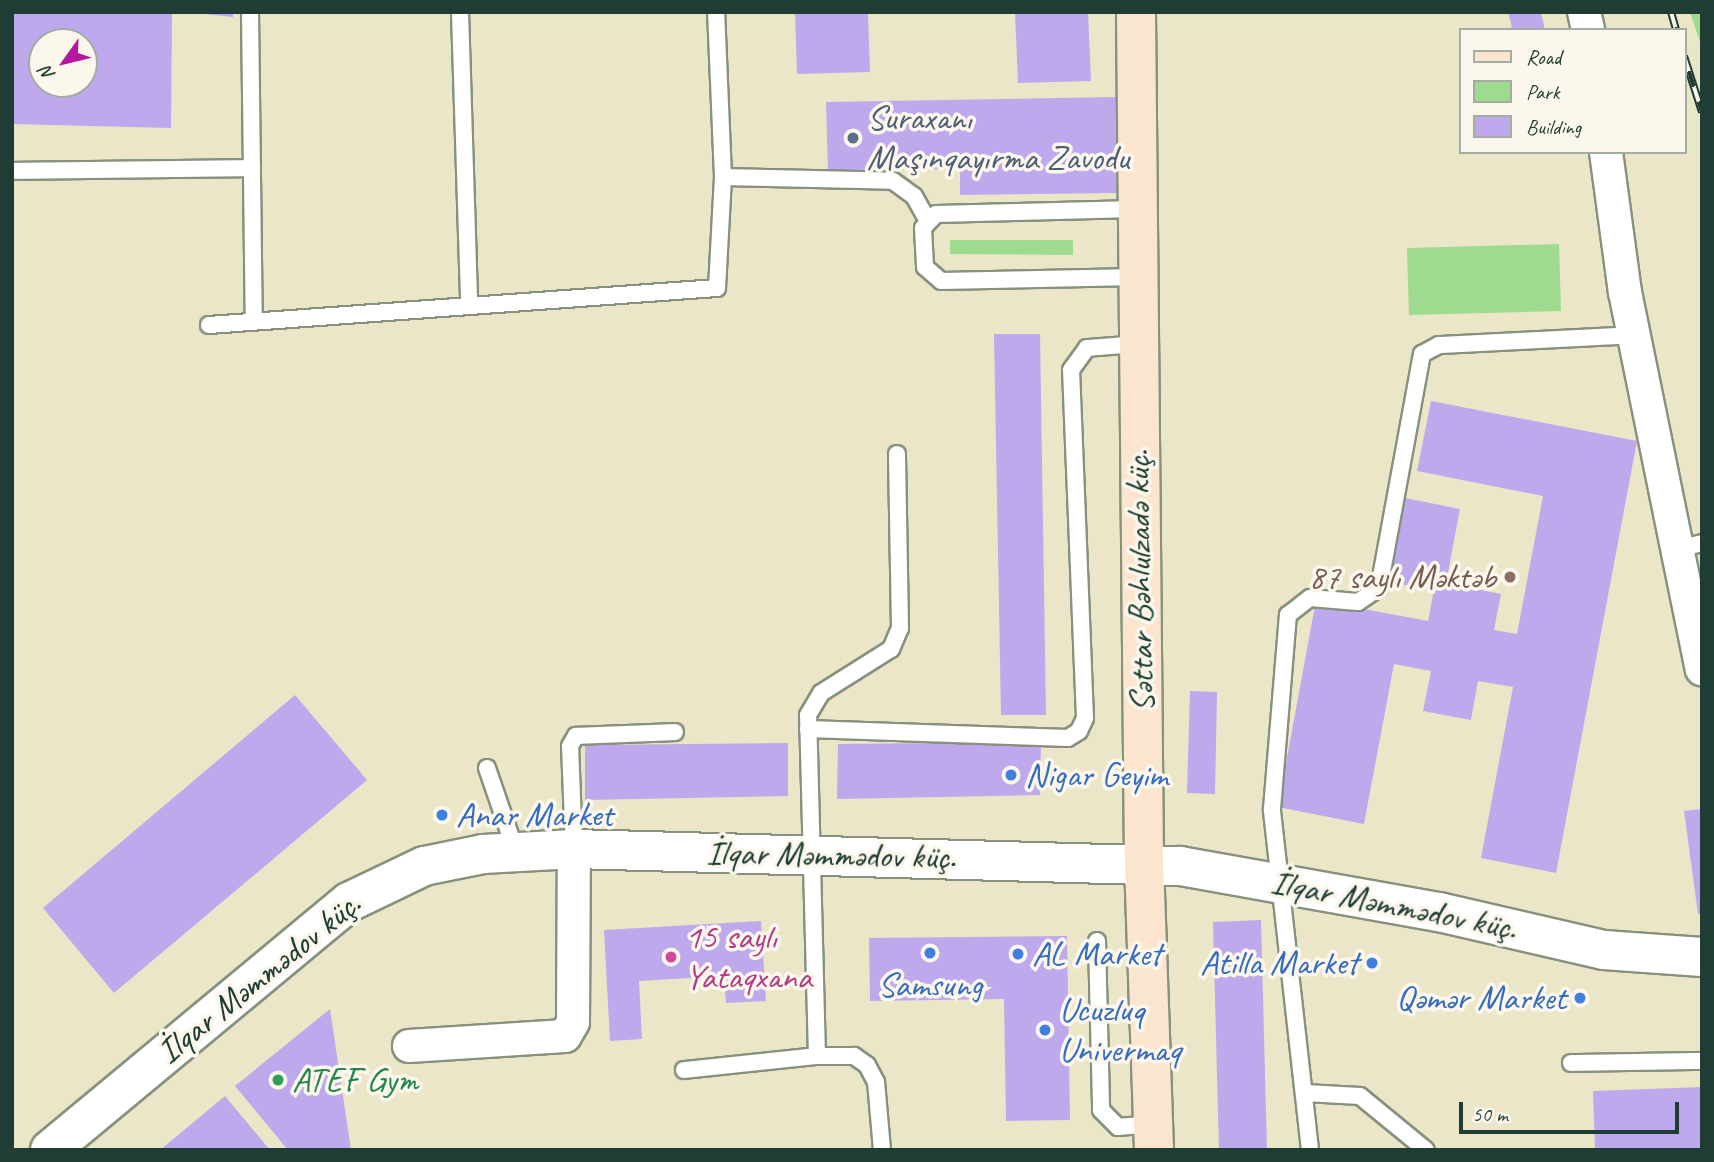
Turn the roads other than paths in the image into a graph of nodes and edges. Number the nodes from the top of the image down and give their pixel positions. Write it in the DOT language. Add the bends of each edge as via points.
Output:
graph roads {
  1 [pos="250,12"];
  2 [pos="460,12"];
  3 [pos="716,12"];
  4 [pos="1136,12"];
  5 [pos="1606,154"];
  6 [pos="252,168"];
  7 [pos="12,171"];
  8 [pos="723,177"];
  9 [pos="1136,209"];
  10 [pos="927,219"];
  11 [pos="1137,277"];
  12 [pos="469,305"];
  13 [pos="254,321"];
  14 [pos="209,325"];
  15 [pos="1634,335"];
  16 [pos="1138,344"];
  17 [pos="897,454"];
  18 [pos="1691,546"];
  19 [pos="1702,669"];
  20 [pos="808,729"];
  21 [pos="675,732"];
  22 [pos="487,768"];
  23 [pos="573,849"];
  24 [pos="517,852"];
  25 [pos="808,855"];
  26 [pos="1144,863"];
  27 [pos="1280,882"];
  28 [pos="1097,941"];
  29 [pos="1702,957"];
  30 [pos="409,1046"];
  31 [pos="817,1056"];
  32 [pos="1702,1061"];
  33 [pos="1571,1063"];
  34 [pos="684,1070"];
  35 [pos="1305,1093"];
  36 [pos="1153,1137"];
  37 [pos="50,1150"];
  38 [pos="882,1150"];
  39 [pos="1310,1150"];
  40 [pos="1426,1150"];
  1 -- 6 [label="lane"];
  2 -- 12 [label="lane"];
  3 -- 8 [label="lane"];
  4 -- 9 [label="main road, Səttar Bəhlulzadə küç."];
  5 -- 15 [label="street"];
  6 -- 7 [label="lane"];
  6 -- 13 [label="lane"];
  8 -- 10 [label="lane" via="893,181 914,196"];
  8 -- 12 [label="lane" via="717,288"];
  9 -- 10 [label="lane"];
  9 -- 11 [label="main road, Səttar Bəhlulzadə küç."];
  10 -- 11 [label="lane" via="925,267 941,281"];
  11 -- 16 [label="main road, Səttar Bəhlulzadə küç."];
  12 -- 13 [label="lane"];
  13 -- 14 [label="lane"];
  15 -- 18 [label="street"];
  15 -- 27 [label="lane" via="1439,345 1422,354 1379,588 1359,602 1310,598 1288,615 1272,809"];
  16 -- 20 [label="lane" via="1087,348 1072,370 1085,718 1079,731 1068,738"];
  16 -- 26 [label="main road, Səttar Bəhlulzadə küç."];
  17 -- 20 [label="lane" via="900,628 891,649 821,693 808,715"];
  18 -- 19 [label="street"];
  20 -- 25 [label="lane"];
  21 -- 23 [label="lane" via="576,736"];
  22 -- 24 [label="lane"];
  23 -- 24 [label="street, İlqar Məmmədov küç."];
  23 -- 25 [label="street, İlqar Məmmədov küç."];
  23 -- 30 [label="street" via="573,1022 565,1036"];
  24 -- 37 [label="street, İlqar Məmmədov küç." via="424,866 349,902"];
  25 -- 26 [label="street, İlqar Məmmədov küç."];
  25 -- 31 [label="lane"];
  26 -- 27 [label="street, İlqar Məmmədov küç."];
  26 -- 36 [label="main road, Səttar Bəhlulzadə küç."];
  27 -- 29 [label="street, İlqar Məmmədov küç." via="1604,950"];
  27 -- 35 [label="lane"];
  28 -- 36 [label="lane" via="1101,1110 1118,1127"];
  31 -- 34 [label="lane"];
  31 -- 38 [label="lane" via="854,1056 867,1065 877,1082"];
  32 -- 33 [label="lane"];
  35 -- 39 [label="lane"];
  35 -- 40 [label="lane" via="1360,1096"];
}
